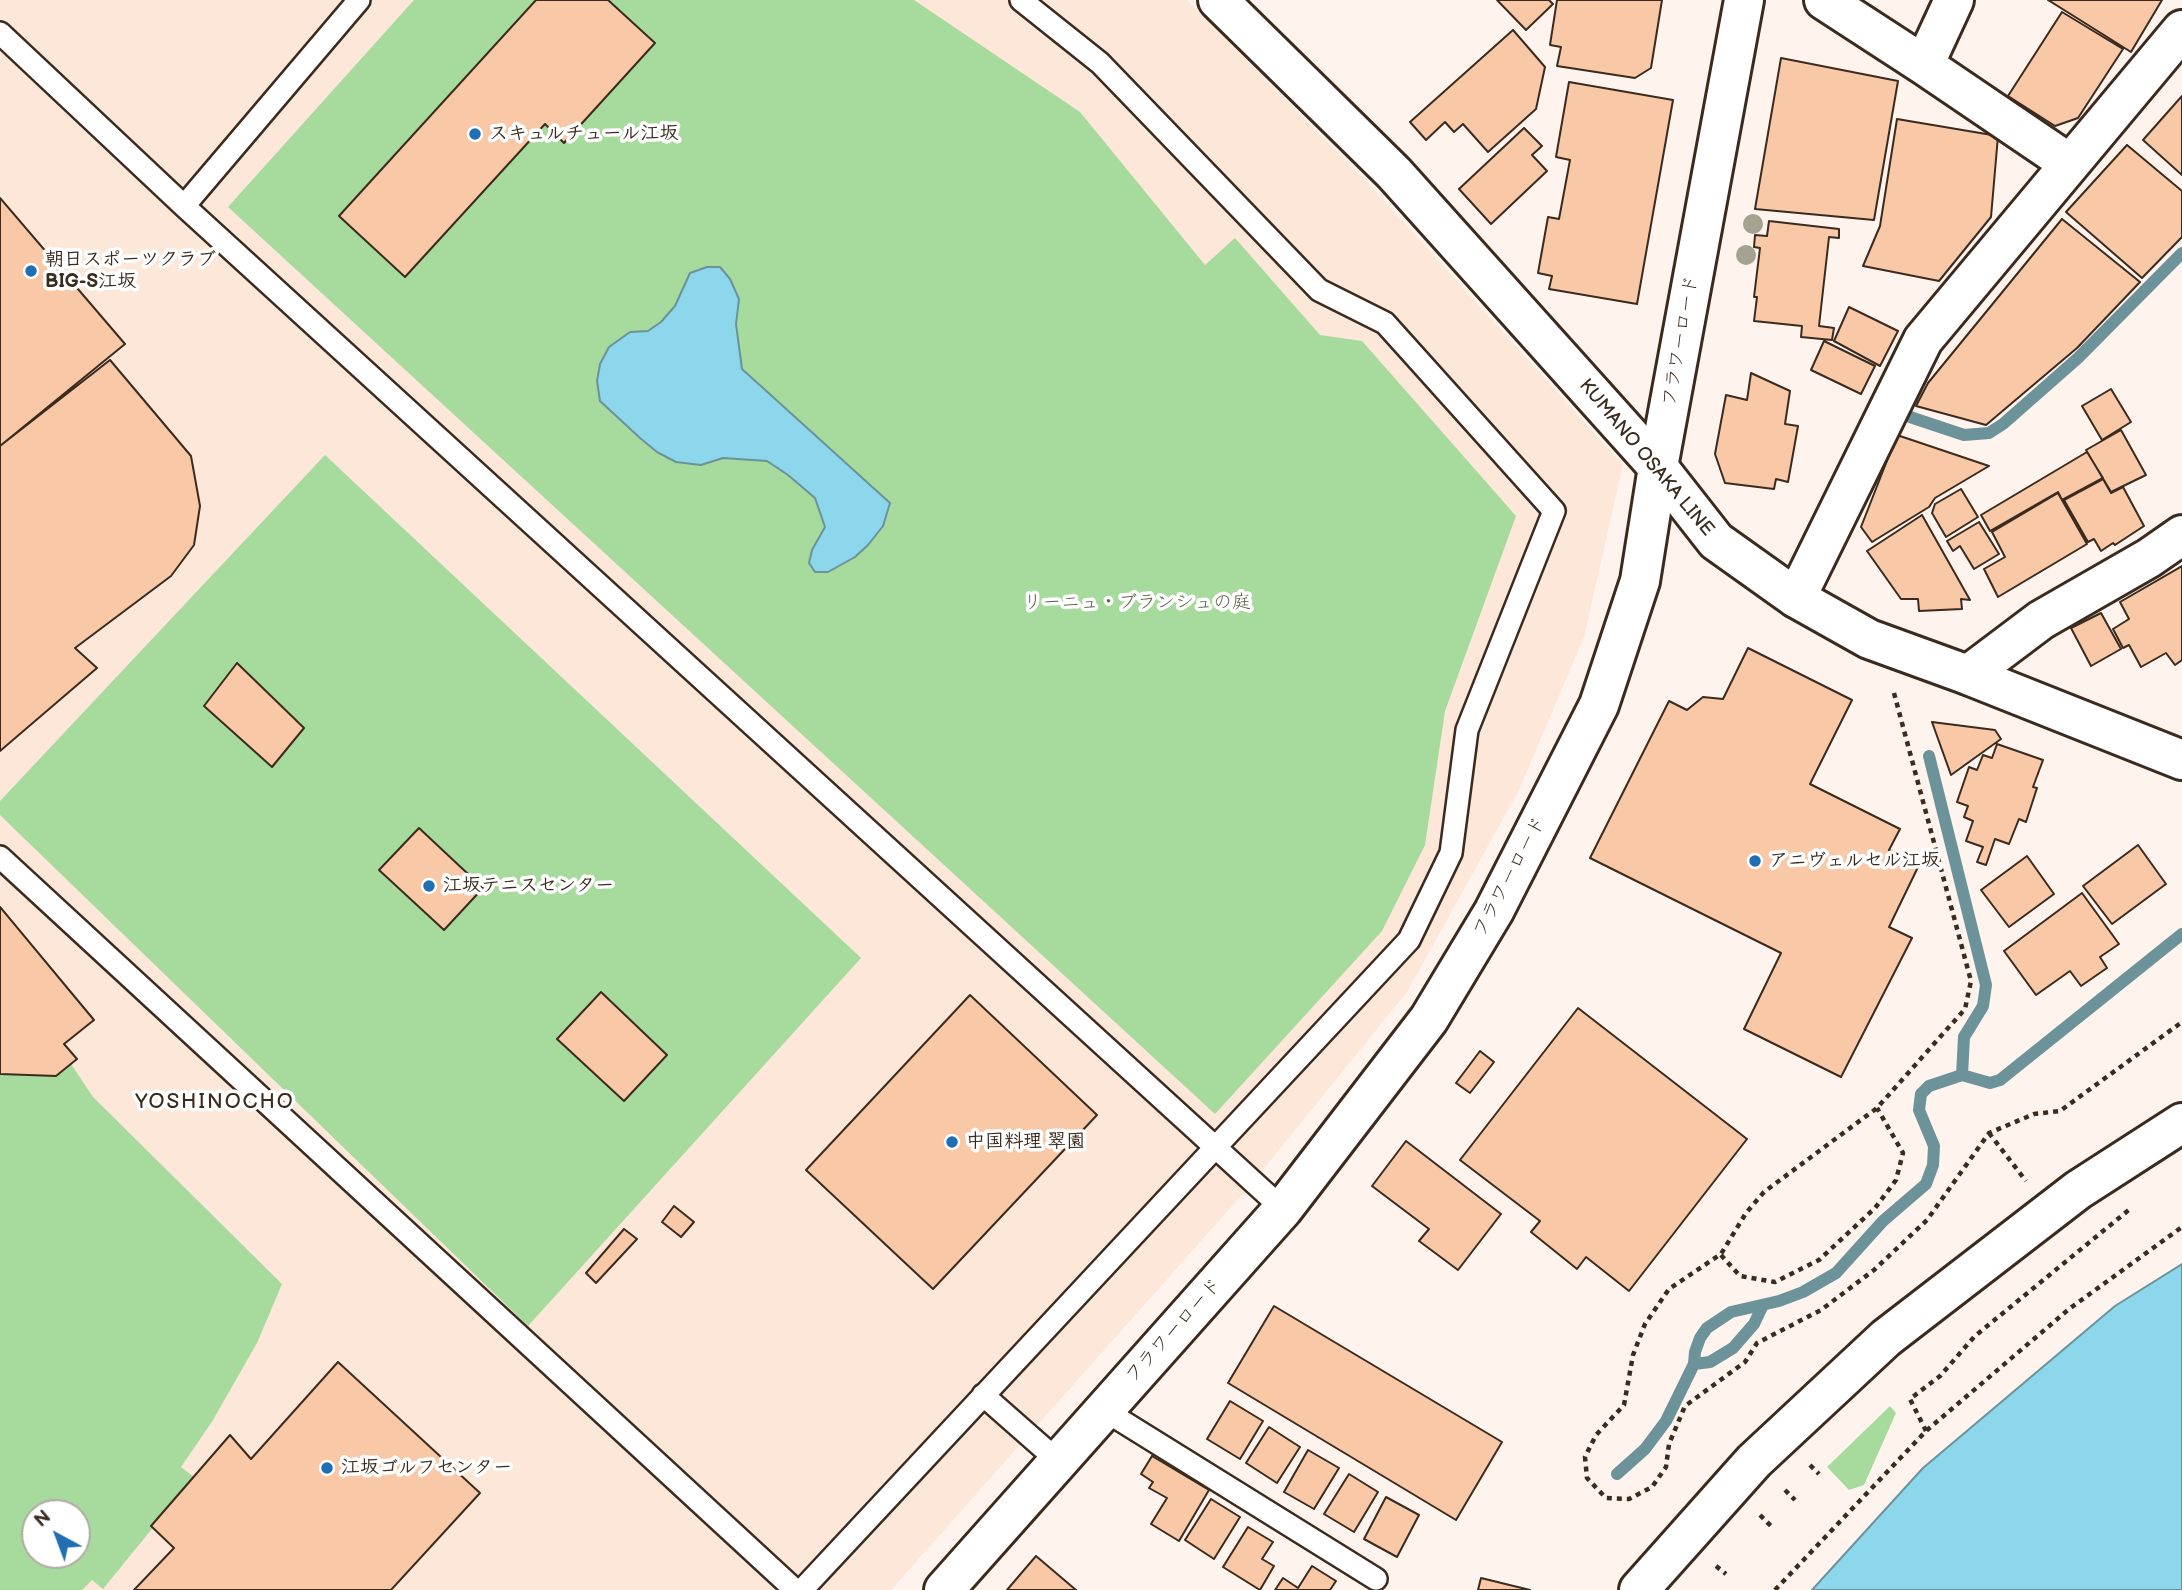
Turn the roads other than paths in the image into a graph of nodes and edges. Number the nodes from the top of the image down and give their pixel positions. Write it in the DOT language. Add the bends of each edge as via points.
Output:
graph roads {
  1 [pos="359,0"];
  2 [pos="1021,0"];
  3 [pos="1218,0"];
  4 [pos="1744,0"];
  5 [pos="1824,0"];
  6 [pos="1954,0"];
  7 [pos="2182,30"];
  8 [pos="0,33"];
  9 [pos="1924,65"];
  10 [pos="2070,164"];
  11 [pos="184,206"];
  12 [pos="1658,467"];
  13 [pos="2182,535"];
  14 [pos="1796,598"];
  15 [pos="1968,675"];
  16 [pos="2182,760"];
  17 [pos="0,857"];
  18 [pos="2182,1123"];
  19 [pos="1214,1146"];
  20 [pos="1283,1209"];
  21 [pos="983,1395"];
  22 [pos="1104,1410"];
  23 [pos="1058,1461"];
  24 [pos="1377,1579"];
  25 [pos="795,1590"];
  26 [pos="802,1590"];
  27 [pos="944,1590"];
  28 [pos="1639,1590"];
  1 -- 11 [label="lane"];
  2 -- 19 [label="lane" via="1100,62 1319,290 1385,323 1554,511 1467,730 1451,853 1409,940"];
  3 -- 12 [label="street, KUMANO OSAKA LINE" via="1394,173"];
  4 -- 12 [label="street, フラワーロード"];
  5 -- 9 [label="street"];
  6 -- 9 [label="street"];
  7 -- 10 [label="street"];
  8 -- 11 [label="lane"];
  9 -- 10 [label="street"];
  10 -- 14 [label="street" via="1923,340"];
  11 -- 19 [label="lane"];
  12 -- 14 [label="street, KUMANO OSAKA LINE" via="1716,541"];
  12 -- 20 [label="street, フラワーロード" via="1640,581 1598,705 1507,887 1429,1018"];
  13 -- 15 [label="street" via="2041,620"];
  14 -- 15 [label="street, KUMANO OSAKA LINE" via="1870,639"];
  15 -- 16 [label="street, KUMANO OSAKA LINE"];
  17 -- 25 [label="lane"];
  18 -- 28 [label="street" via="2078,1190 1886,1338 1754,1461"];
  19 -- 20 [label="lane"];
  19 -- 21 [label="lane"];
  20 -- 22 [label="street, フラワーロード"];
  21 -- 23 [label="lane"];
  21 -- 26 [label="lane"];
  22 -- 23 [label="street, フラワーロード"];
  22 -- 24 [label="lane"];
  23 -- 27 [label="street, フラワーロード"];
}
